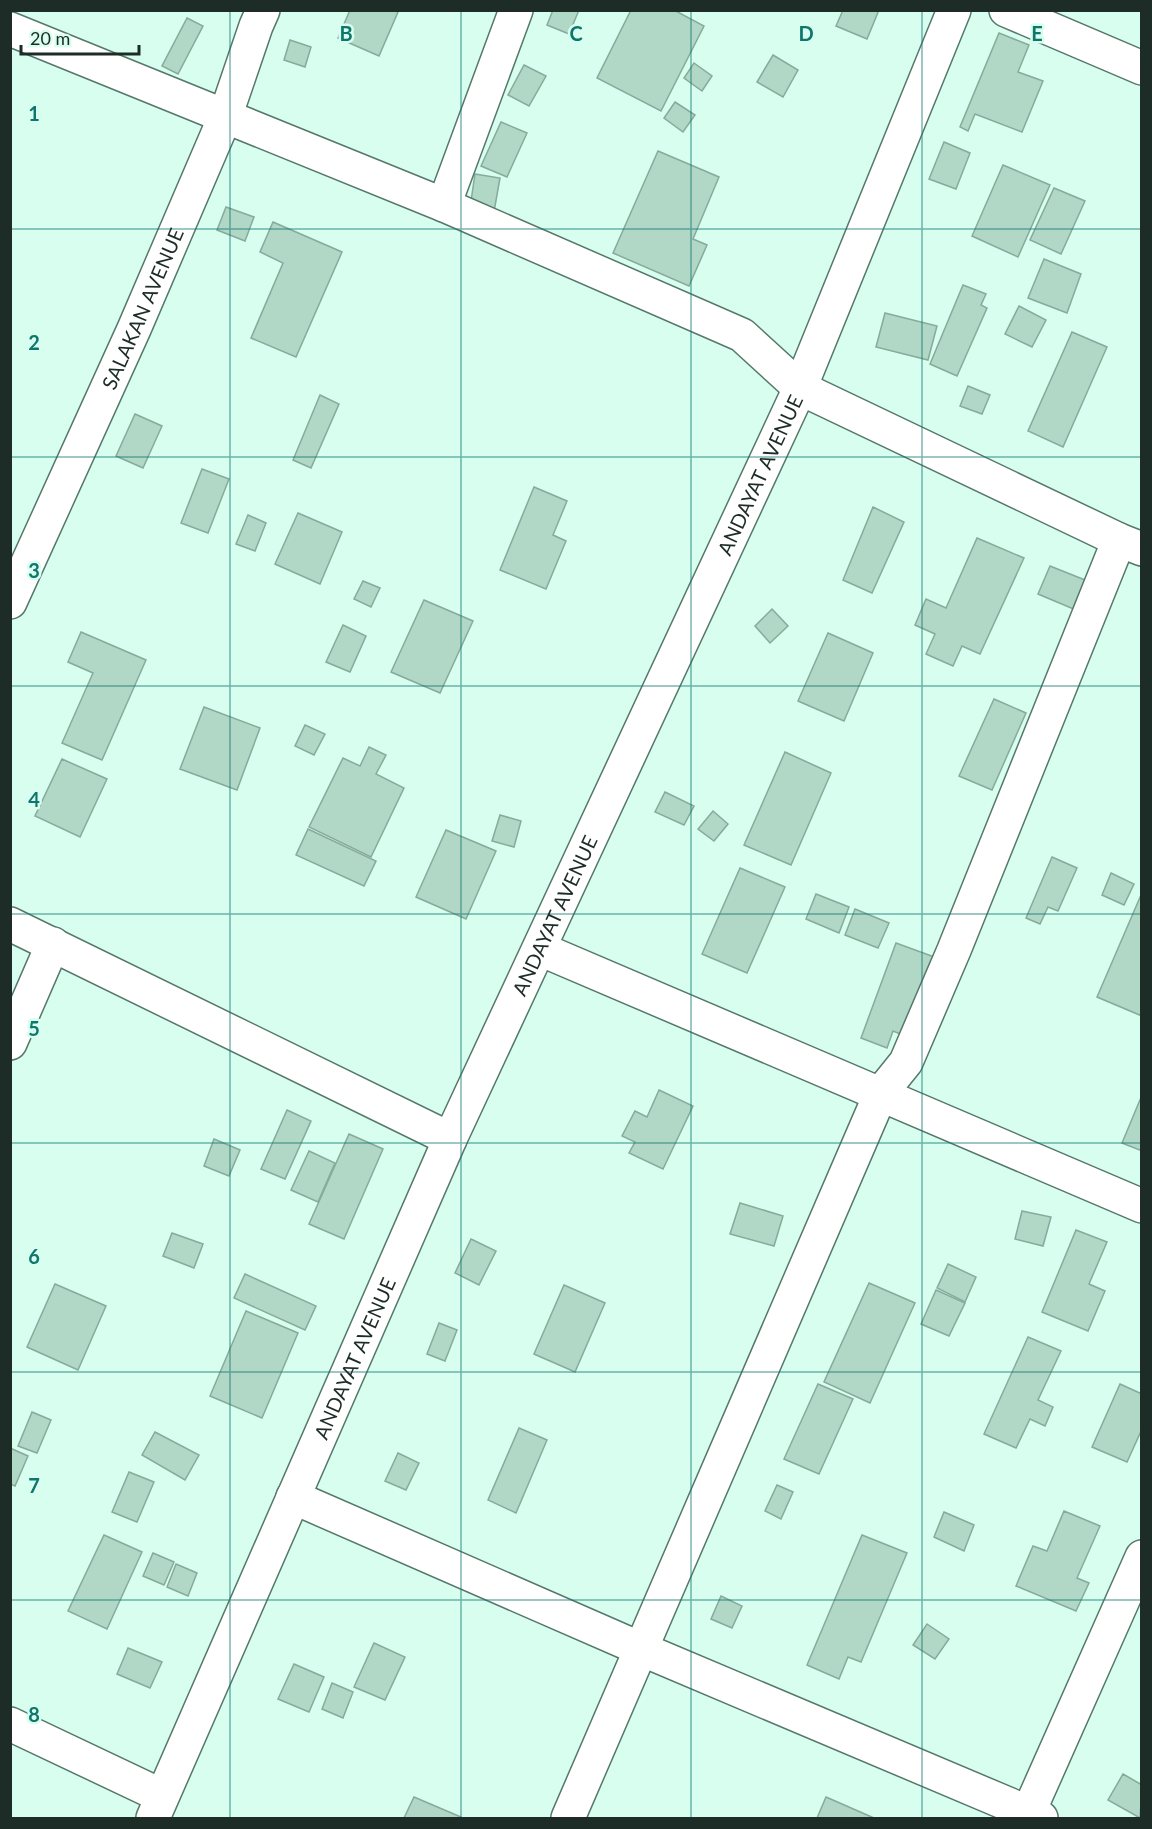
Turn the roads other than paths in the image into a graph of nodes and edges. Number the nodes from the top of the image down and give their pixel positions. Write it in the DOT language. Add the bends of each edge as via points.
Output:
graph roads {
  1 [pos="263,10"];
  2 [pos="516,10"];
  3 [pos="954,10"];
  4 [pos="1006,10"];
  5 [pos="10,29"];
  6 [pos="1142,68"];
  7 [pos="225,117"];
  8 [pos="444,205"];
  9 [pos="800,388"];
  10 [pos="1130,544"];
  11 [pos="10,602"];
  12 [pos="10,924"];
  13 [pos="53,944"];
  14 [pos="540,949"];
  15 [pos="10,1043"];
  16 [pos="880,1093"];
  17 [pos="450,1139"];
  18 [pos="1142,1206"];
  19 [pos="293,1497"];
  20 [pos="1142,1557"];
  21 [pos="641,1649"];
  22 [pos="10,1724"];
  23 [pos="158,1807"];
  24 [pos="1032,1817"];
  25 [pos="568,1818"];
  1 -- 7 [label="street, SALAKAN AVENUE"];
  2 -- 8 [label="street"];
  3 -- 9 [label="street, ANDAYAT AVENUE"];
  4 -- 6 [label="street"];
  5 -- 7 [label="street"];
  7 -- 8 [label="street"];
  7 -- 11 [label="street, SALAKAN AVENUE"];
  8 -- 9 [label="street" via="742,335"];
  9 -- 10 [label="street"];
  9 -- 14 [label="street, ANDAYAT AVENUE"];
  10 -- 16 [label="street" via="906,1062"];
  12 -- 13 [label="street"];
  13 -- 15 [label="street"];
  13 -- 17 [label="street"];
  14 -- 16 [label="street"];
  14 -- 17 [label="street, ANDAYAT AVENUE"];
  16 -- 18 [label="street"];
  16 -- 21 [label="street"];
  17 -- 19 [label="street, ANDAYAT AVENUE"];
  19 -- 21 [label="street"];
  19 -- 23 [label="street, ANDAYAT AVENUE"];
  20 -- 24 [label="street"];
  21 -- 24 [label="street"];
  21 -- 25 [label="street"];
  22 -- 23 [label="street"];
}
